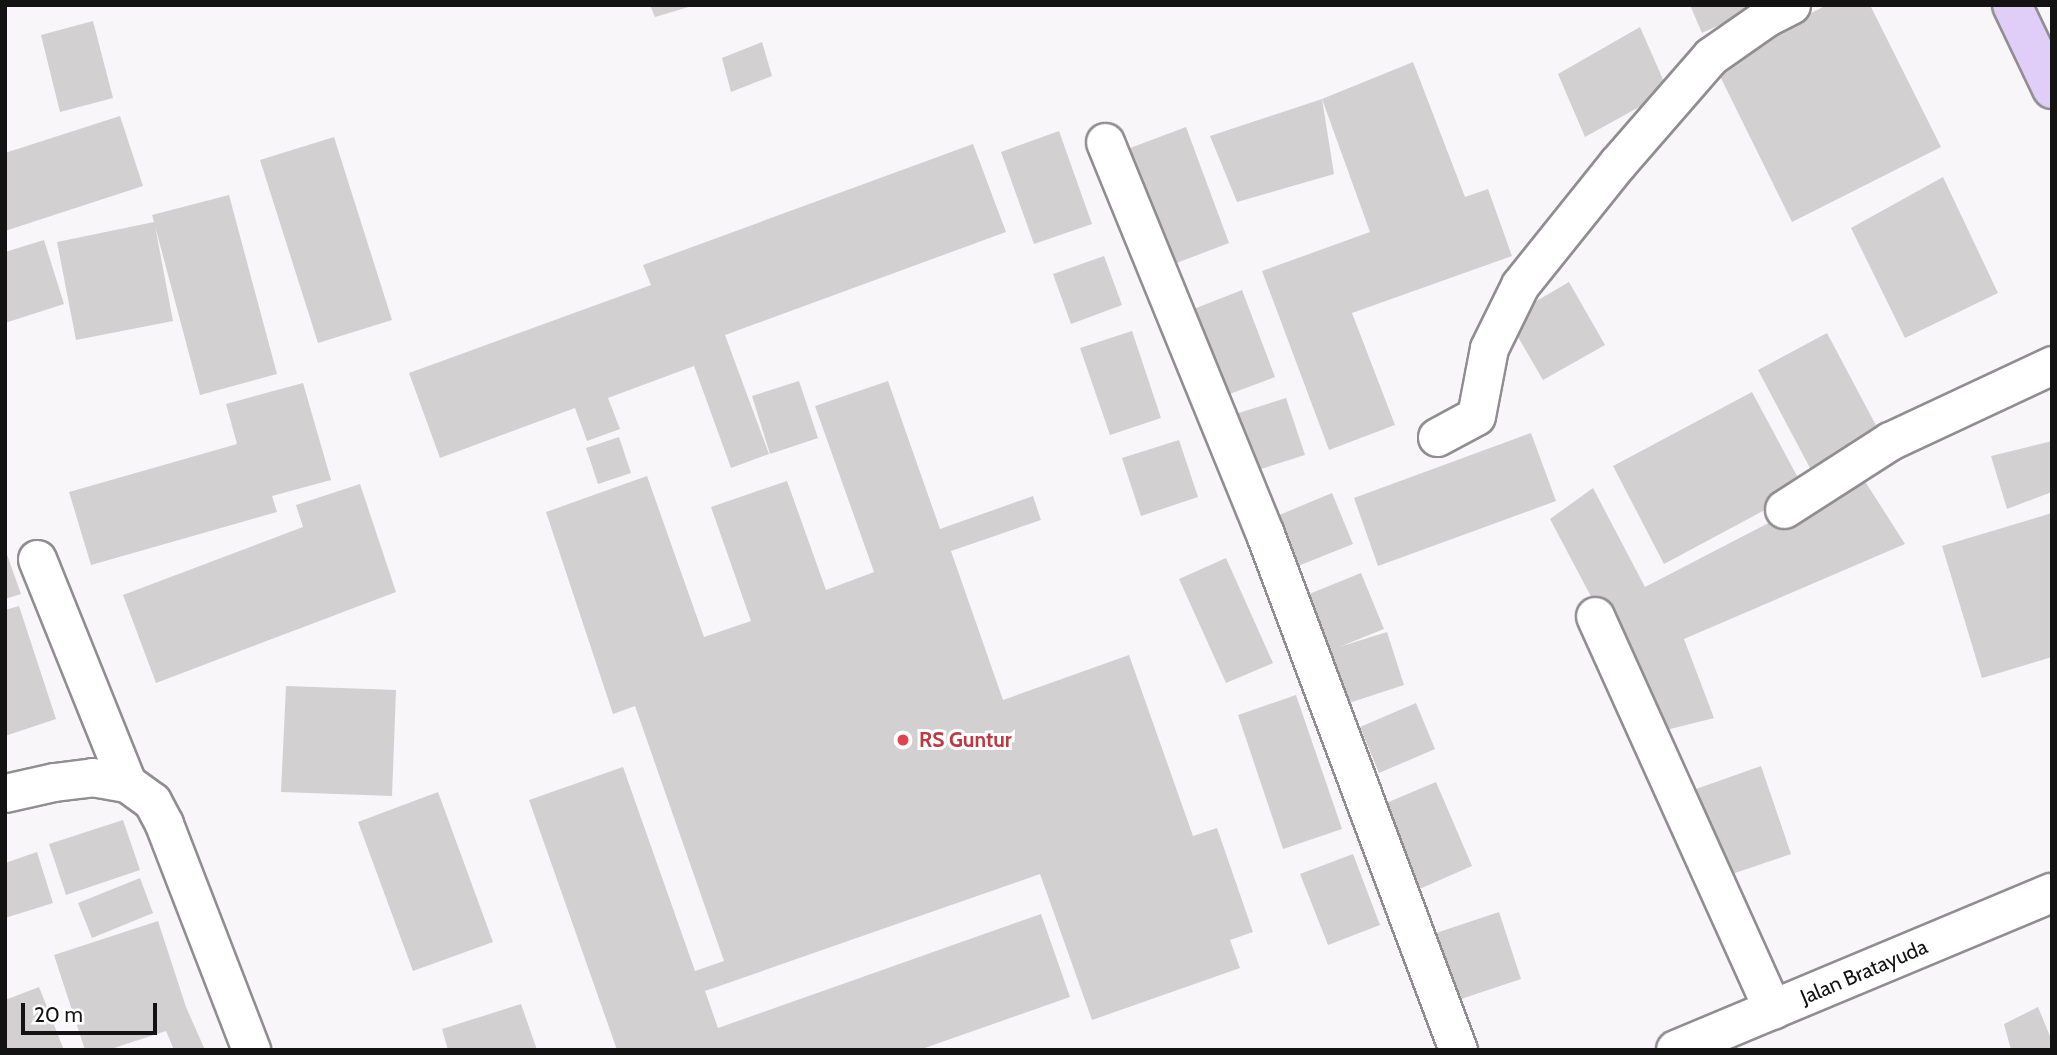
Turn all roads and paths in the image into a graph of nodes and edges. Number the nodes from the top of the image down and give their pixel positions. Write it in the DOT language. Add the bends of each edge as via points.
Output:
graph roads {
  1 [pos="1791,5"];
  2 [pos="2012,5"];
  3 [pos="2052,89"];
  4 [pos="1105,142"];
  5 [pos="2052,365"];
  6 [pos="1437,437"];
  7 [pos="1784,509"];
  8 [pos="37,559"];
  9 [pos="1595,616"];
  10 [pos="127,783"];
  11 [pos="5,793"];
  12 [pos="2052,893"];
  13 [pos="1773,1010"];
  14 [pos="251,1050"];
  15 [pos="1458,1050"];
  16 [pos="1676,1050"];
  1 -- 6 [label="street" via="1711,56 1617,163 1520,285 1489,348 1476,416"];
  2 -- 3 [label="main road"];
  4 -- 15 [label="street" via="1265,534"];
  5 -- 7 [label="street" via="1890,441"];
  8 -- 10 [label="street"];
  9 -- 13 [label="street"];
  10 -- 11 [label="street" via="92,777"];
  10 -- 14 [label="street" via="152,801 164,824"];
  12 -- 13 [label="street, Jalan Bratayuda"];
  13 -- 16 [label="street, Jalan Bratayuda"];
}
